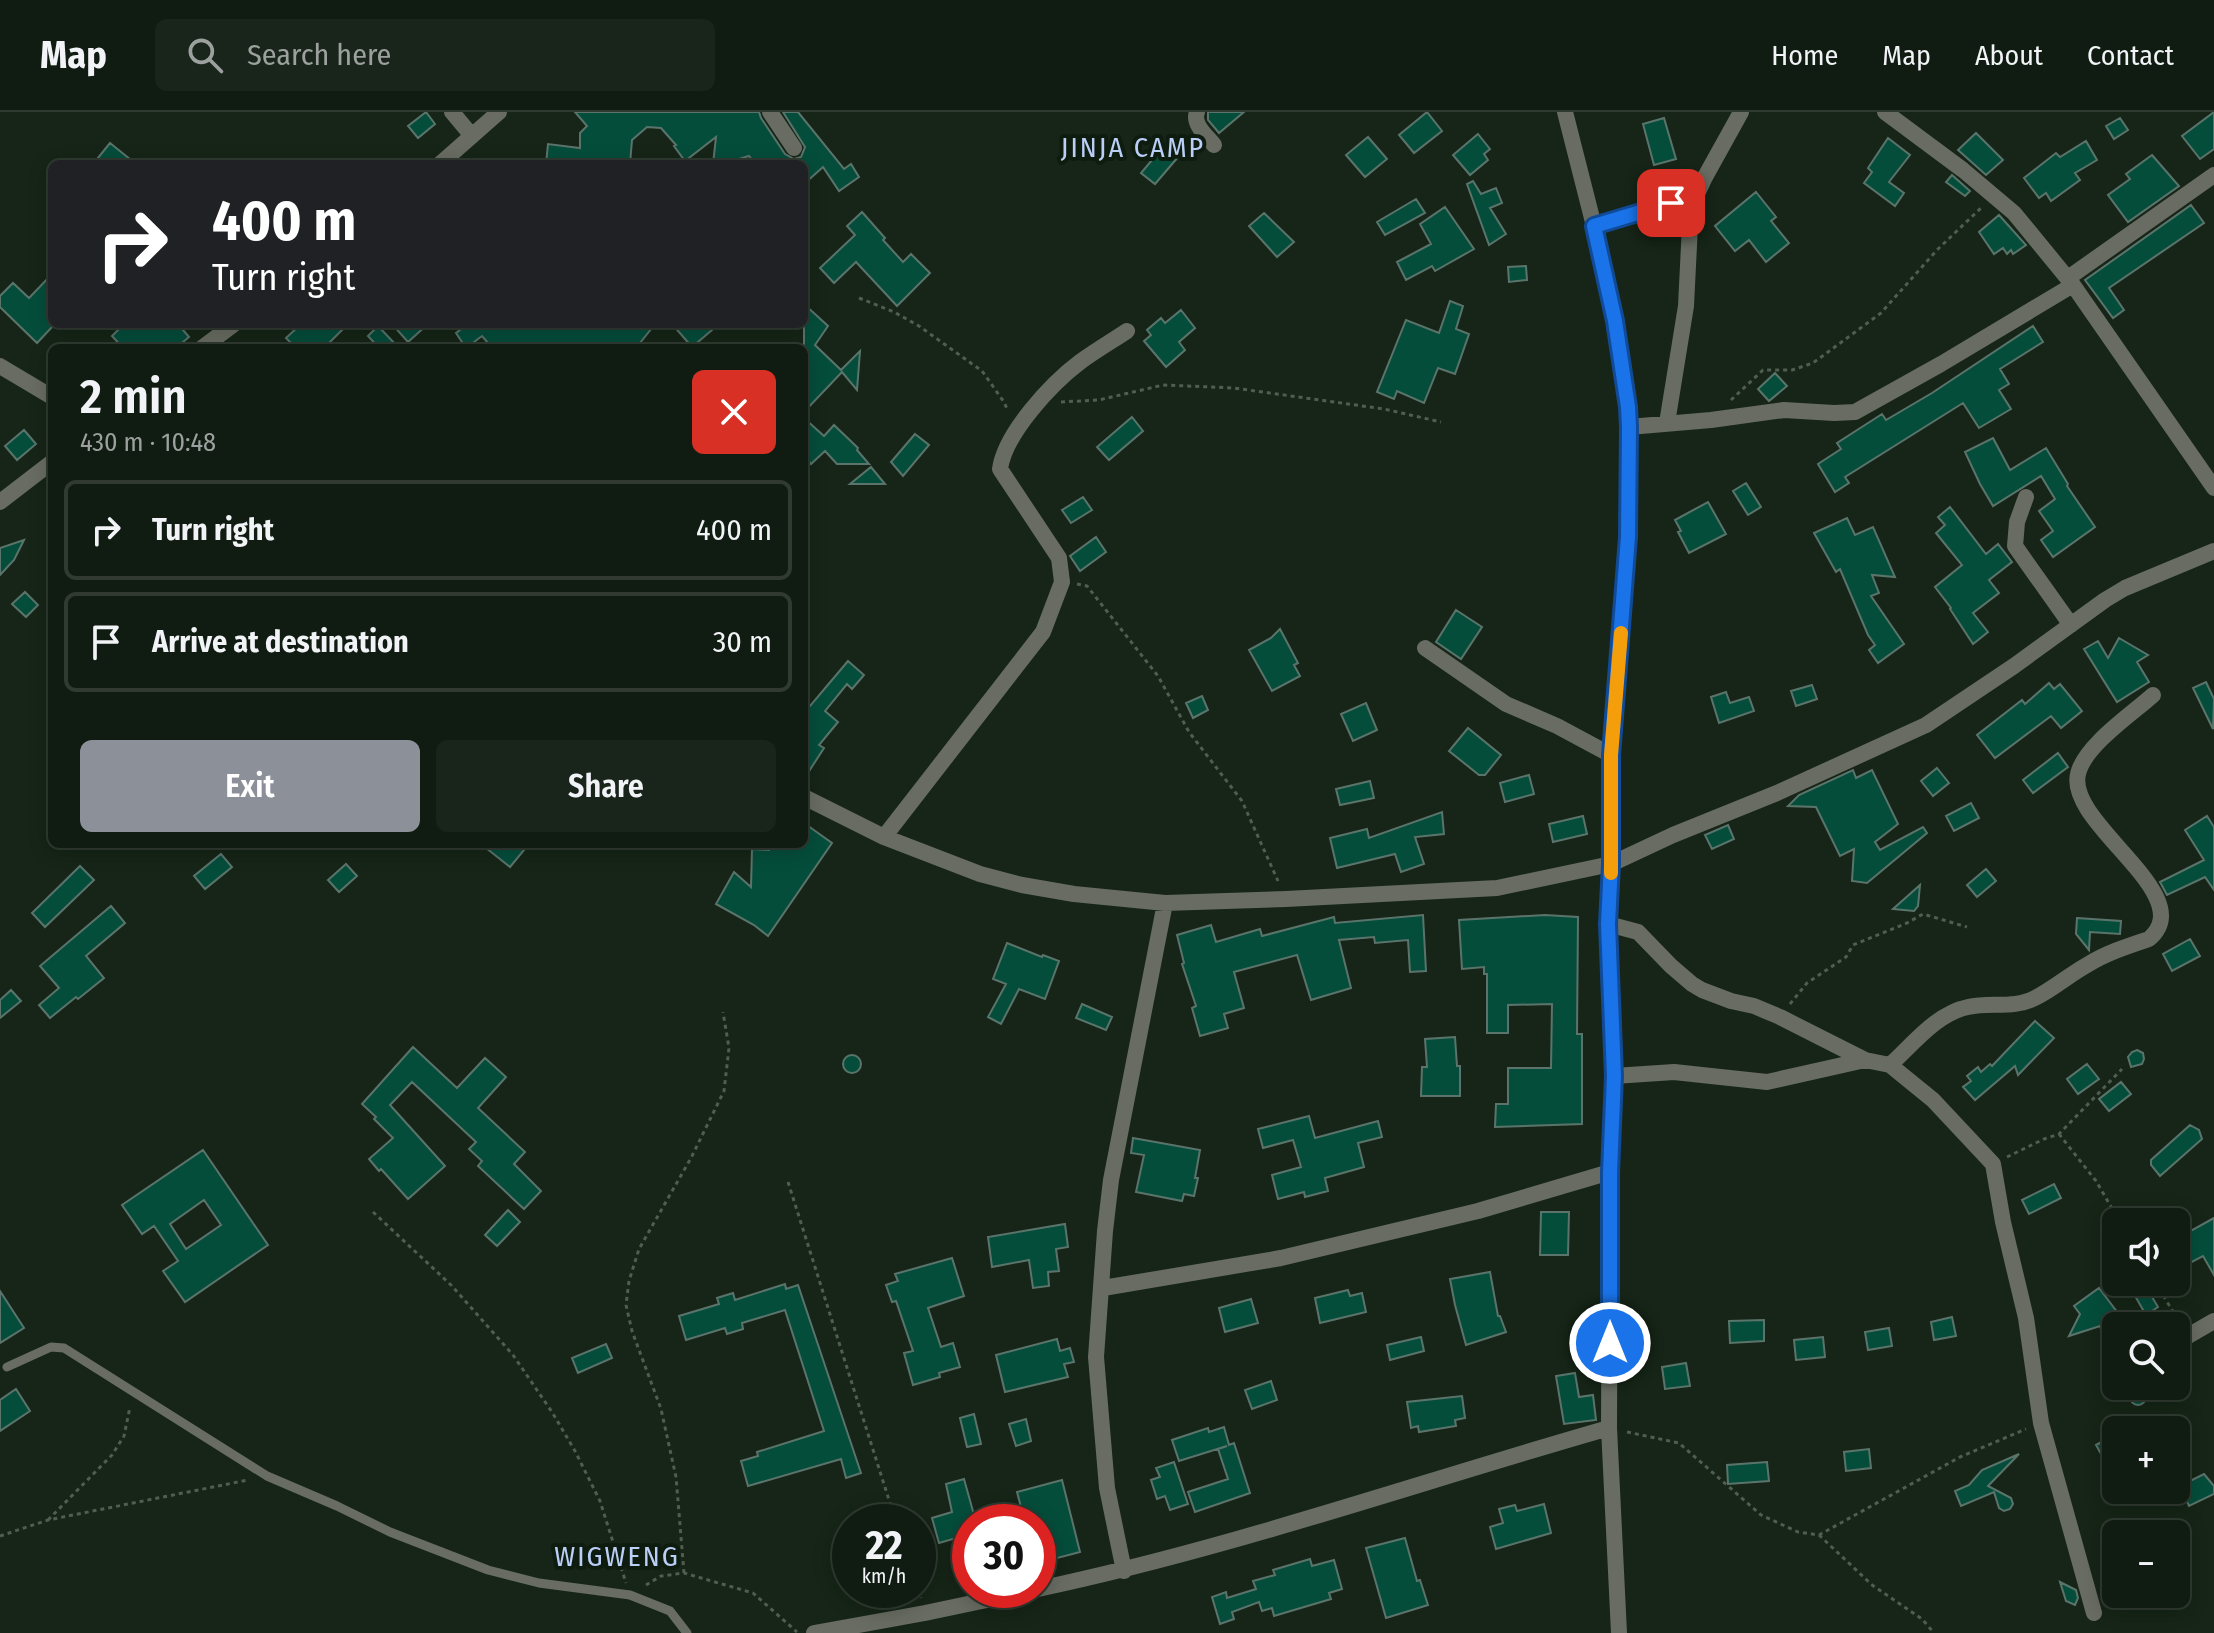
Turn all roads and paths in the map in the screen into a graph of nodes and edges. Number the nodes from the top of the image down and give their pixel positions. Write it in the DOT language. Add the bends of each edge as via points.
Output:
graph roads {
  1 [pos="452,112"];
  2 [pos="499,112"];
  3 [pos="770,112"];
  4 [pos="1197,112"];
  5 [pos="1565,112"];
  6 [pos="1741,112"];
  7 [pos="1885,112"];
  8 [pos="472,136"];
  9 [pos="1214,145"];
  10 [pos="794,148"];
  11 [pos="445,160"];
  12 [pos="2214,175"];
  13 [pos="1995,195"];
  14 [pos="1696,196"];
  15 [pos="1594,226"];
  16 [pos="2071,282"];
  17 [pos="859,298"];
  18 [pos="229,328"];
  19 [pos="1127,331"];
  20 [pos="207,344"];
  21 [pos="0,366"];
  22 [pos="48,395"];
  23 [pos="1037,403"];
  24 [pos="1711,420"];
  25 [pos="1441,422"];
  26 [pos="1667,423"];
  27 [pos="1629,427"];
  28 [pos="1015,430"];
  29 [pos="48,465"];
  30 [pos="2214,488"];
  31 [pos="2026,497"];
  32 [pos="0,502"];
  33 [pos="2213,554"];
  34 [pos="1062,582"];
  35 [pos="2071,625"];
  36 [pos="1425,648"];
  37 [pos="2153,695"];
  38 [pos="1611,755"];
  39 [pos="808,799"];
  40 [pos="884,837"];
  41 [pos="1611,864"];
  42 [pos="1286,899"];
  43 [pos="1165,903"];
  44 [pos="1608,924"];
  45 [pos="1967,927"];
  46 [pos="723,1012"];
  47 [pos="1780,1017"];
  48 [pos="1865,1060"];
  49 [pos="1890,1065"];
  50 [pos="2122,1069"];
  51 [pos="1614,1076"];
  52 [pos="2059,1134"];
  53 [pos="1993,1164"];
  54 [pos="1610,1172"];
  55 [pos="788,1182"];
  56 [pos="2112,1208"];
  57 [pos="373,1212"];
  58 [pos="1103,1288"];
  59 [pos="2214,1321"];
  60 [pos="2190,1335"];
  61 [pos="7,1367"];
  62 [pos="133,1391"];
  63 [pos="2041,1423"];
  64 [pos="1609,1428"];
  65 [pos="267,1476"];
  66 [pos="890,1504"];
  67 [pos="48,1520"];
  68 [pos="1819,1535"];
  69 [pos="0,1536"];
  70 [pos="1124,1571"];
  71 [pos="684,1573"];
  72 [pos="1056,1586"];
  73 [pos="630,1595"];
  74 [pos="952,1607"];
  75 [pos="2094,1613"];
  76 [pos="687,1633"];
  77 [pos="798,1633"];
  78 [pos="814,1633"];
  79 [pos="1619,1633"];
  80 [pos="1934,1633"];
  1 -- 8 [label="street"];
  2 -- 8 [label="street"];
  3 -- 10 [label="street"];
  4 -- 9 [label="street" via="1196,122"];
  5 -- 15 [label="street"];
  6 -- 14 [label="street"];
  7 -- 13 [label="street"];
  8 -- 11 [label="street"];
  12 -- 16 [label="street"];
  13 -- 16 [label="street"];
  13 -- 24 [label="path" via="1881,313 1813,363 1792,370 1763,370"];
  14 -- 15 [label="street"];
  14 -- 26 [label="street" via="1686,306"];
  15 -- 27 [label="street" via="1615,321"];
  16 -- 24 [label="street" via="1855,412 1784,410"];
  16 -- 30 [label="street"];
  17 -- 28 [label="path" via="919,326 982,371 1004,402"];
  18 -- 20 [label="street"];
  19 -- 23 [label="street" via="1079,363"];
  21 -- 22 [label="street"];
  23 -- 25 [label="path" via="1099,400 1163,385 1234,388"];
  23 -- 28 [label="street"];
  24 -- 26 [label="street"];
  26 -- 27 [label="street"];
  27 -- 38 [label="street" via="1628,537"];
  28 -- 34 [label="street" via="1000,469 1059,558"];
  29 -- 32 [label="street"];
  31 -- 35 [label="street" via="2015,546"];
  33 -- 35 [label="street" via="2125,588"];
  34 -- 40 [label="street" via="1043,632"];
  34 -- 42 [label="path" via="1087,586 1158,676 1189,732 1242,801"];
  35 -- 41 [label="street" via="1926,725"];
  36 -- 38 [label="street" via="1506,704"];
  37 -- 49 [label="street" via="2091,749 2077,774 2076,788 2100,828 2158,899 2154,934 2088,964 2021,1004 1956,1011"];
  38 -- 41 [label="street"];
  39 -- 40 [label="street"];
  40 -- 43 [label="street" via="1022,885"];
  41 -- 42 [label="street" via="1497,888"];
  41 -- 44 [label="street"];
  42 -- 43 [label="street"];
  43 -- 58 [label="street" via="1111,1180"];
  44 -- 47 [label="street" via="1638,932 1702,990"];
  44 -- 51 [label="street"];
  45 -- 47 [label="path" via="1923,914 1853,945 1846,957 1807,983"];
  46 -- 71 [label="path" via="729,1048 724,1091 639,1249 626,1305 661,1409 676,1477"];
  47 -- 48 [label="street"];
  48 -- 49 [label="street"];
  48 -- 51 [label="street" via="1767,1082 1674,1072"];
  49 -- 53 [label="street" via="1933,1100"];
  50 -- 52 [label="path"];
  51 -- 54 [label="street"];
  52 -- 53 [label="path"];
  52 -- 56 [label="path"];
  53 -- 63 [label="street" via="2026,1318"];
  54 -- 58 [label="street" via="1478,1211 1281,1258"];
  54 -- 64 [label="street"];
  55 -- 66 [label="path"];
  57 -- 73 [label="path" via="451,1285 513,1355 544,1401 600,1501"];
  58 -- 70 [label="street" via="1096,1357 1100,1411 1107,1488"];
  59 -- 60 [label="street"];
  61 -- 62 [label="lane" via="51,1347 64,1348"];
  62 -- 65 [label="lane"];
  62 -- 67 [label="path" via="124,1436 112,1455"];
  63 -- 68 [label="path" via="1960,1457"];
  63 -- 75 [label="street"];
  64 -- 68 [label="path" via="1679,1443 1761,1515 1798,1532"];
  64 -- 70 [label="street"];
  64 -- 79 [label="street"];
  65 -- 67 [label="path"];
  65 -- 73 [label="lane" via="488,1570"];
  67 -- 69 [label="path"];
  68 -- 80 [label="path"];
  70 -- 72 [label="street"];
  71 -- 73 [label="path" via="661,1576"];
  71 -- 77 [label="path" via="753,1593"];
  73 -- 76 [label="lane" via="670,1611"];
  74 -- 78 [label="street"];
}
